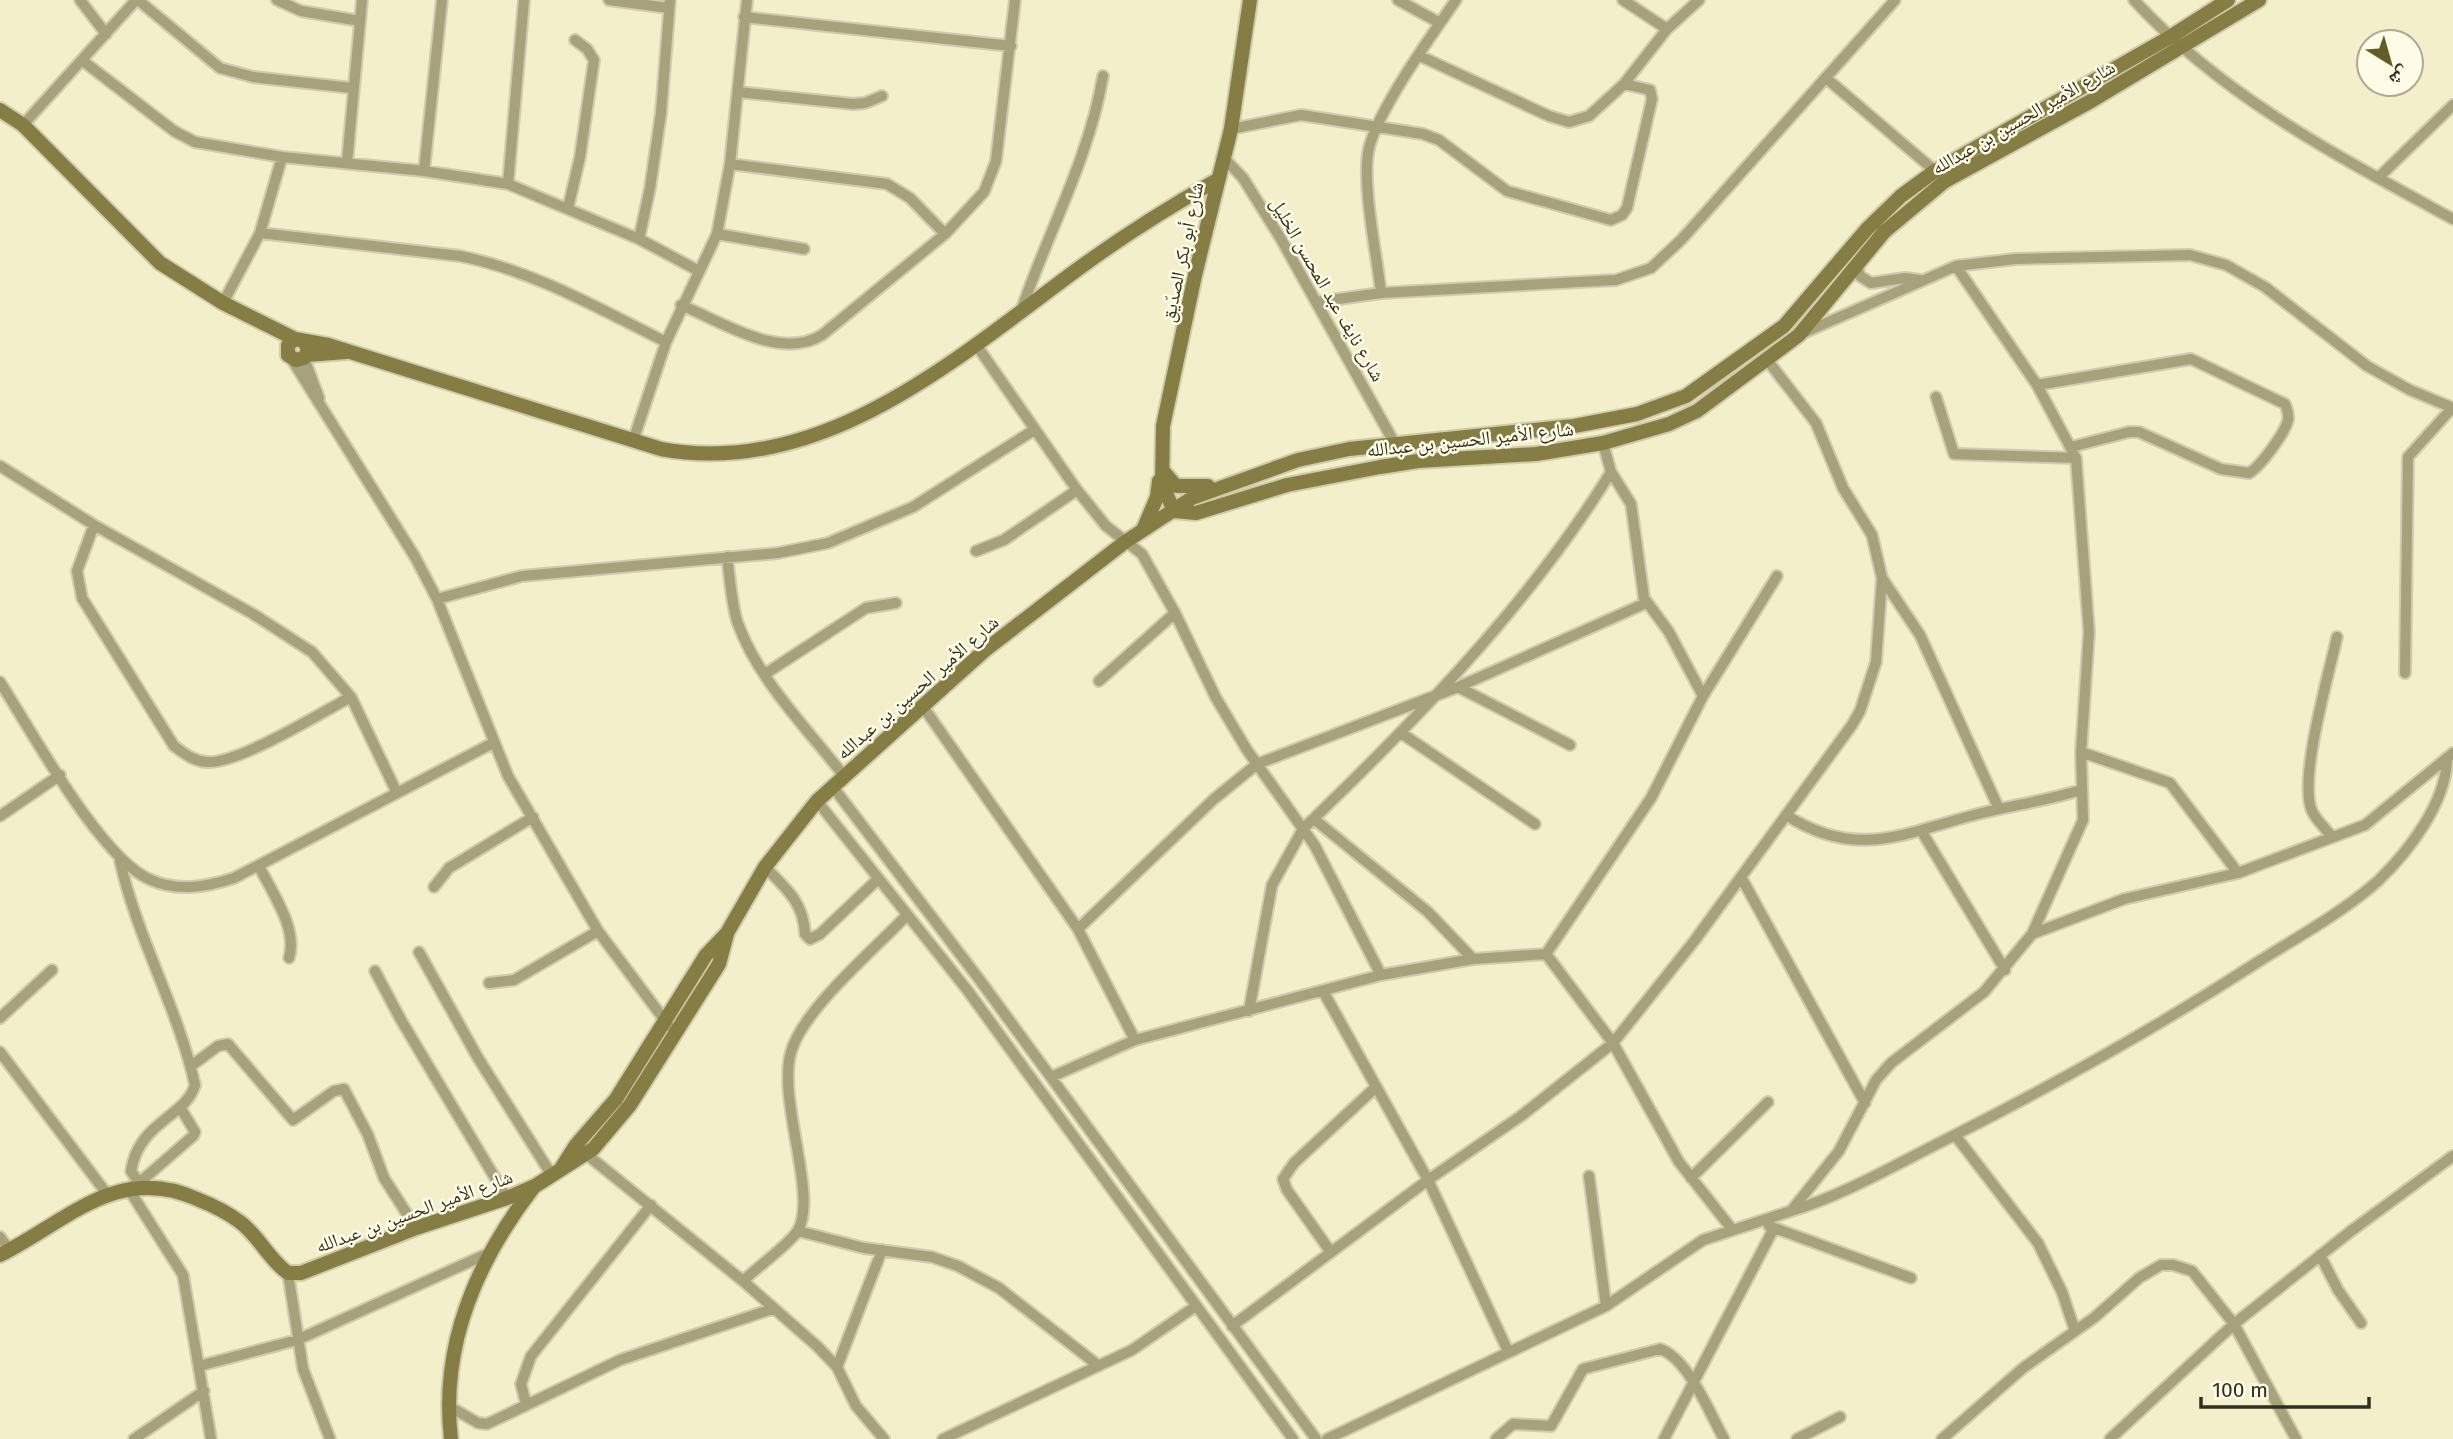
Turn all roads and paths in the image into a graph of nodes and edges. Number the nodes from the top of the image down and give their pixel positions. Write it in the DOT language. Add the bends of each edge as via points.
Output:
graph roads {
  1 [pos="80,0"];
  2 [pos="137,0"];
  3 [pos="277,0"];
  4 [pos="362,0"];
  5 [pos="442,0"];
  6 [pos="524,0"];
  7 [pos="608,0"];
  8 [pos="747,0"];
  9 [pos="1015,0"];
  10 [pos="1250,0"];
  11 [pos="1398,0"];
  12 [pos="1456,0"];
  13 [pos="1623,0"];
  14 [pos="1699,0"];
  15 [pos="1895,0"];
  16 [pos="2134,0"];
  17 [pos="2228,0"];
  18 [pos="2259,0"];
  19 [pos="669,4"];
  20 [pos="744,17"];
  21 [pos="360,21"];
  22 [pos="1440,23"];
  23 [pos="1667,29"];
  24 [pos="106,34"];
  25 [pos="576,40"];
  26 [pos="2175,43"];
  27 [pos="1011,46"];
  28 [pos="1420,57"];
  29 [pos="83,61"];
  30 [pos="1103,76"];
  31 [pos="1826,78"];
  32 [pos="1624,84"];
  33 [pos="352,88"];
  34 [pos="738,92"];
  35 [pos="882,96"];
  36 [pos="2453,104"];
  37 [pos="0,110"];
  38 [pos="23,125"];
  39 [pos="1377,126"];
  40 [pos="1231,129"];
  41 [pos="282,157"];
  42 [pos="1223,157"];
  43 [pos="347,163"];
  44 [pos="730,164"];
  45 [pos="424,171"];
  46 [pos="1935,171"];
  47 [pos="2378,178"];
  48 [pos="1217,180"];
  49 [pos="508,184"];
  50 [pos="568,208"];
  51 [pos="2453,219"];
  52 [pos="1879,227"];
  53 [pos="260,233"];
  54 [pos="717,234"];
  55 [pos="945,234"];
  56 [pos="639,239"];
  57 [pos="804,249"];
  58 [pos="1856,263"];
  59 [pos="1956,267"];
  60 [pos="699,271"];
  61 [pos="1920,280"];
  62 [pos="1381,293"];
  63 [pos="1317,302"];
  64 [pos="223,303"];
  65 [pos="681,305"];
  66 [pos="1021,311"];
  67 [pos="1800,335"];
  68 [pos="666,342"];
  69 [pos="975,343"];
  70 [pos="298,350"];
  71 [pos="1768,360"];
  72 [pos="1724,370"];
  73 [pos="1736,384"];
  74 [pos="2037,385"];
  75 [pos="1936,397"];
  76 [pos="2452,408"];
  77 [pos="1034,430"];
  78 [pos="633,441"];
  79 [pos="1604,443"];
  80 [pos="1395,444"];
  81 [pos="2071,447"];
  82 [pos="2076,458"];
  83 [pos="0,466"];
  84 [pos="1161,466"];
  85 [pos="1611,472"];
  86 [pos="1237,480"];
  87 [pos="1077,490"];
  88 [pos="1174,511"];
  89 [pos="94,525"];
  90 [pos="1143,530"];
  91 [pos="1125,542"];
  92 [pos="976,551"];
  93 [pos="727,556"];
  94 [pos="1777,576"];
  95 [pos="1882,578"];
  96 [pos="437,600"];
  97 [pos="896,603"];
  98 [pos="1646,603"];
  99 [pos="1175,613"];
  100 [pos="2336,638"];
  101 [pos="2405,673"];
  102 [pos="765,674"];
  103 [pos="1099,681"];
  104 [pos="0,682"];
  105 [pos="1458,687"];
  106 [pos="1432,696"];
  107 [pos="1703,696"];
  108 [pos="351,697"];
  109 [pos="922,705"];
  110 [pos="1401,733"];
  111 [pos="493,743"];
  112 [pos="1570,745"];
  113 [pos="2081,752"];
  114 [pos="2450,756"];
  115 [pos="1257,764"];
  116 [pos="60,775"];
  117 [pos="844,776"];
  118 [pos="833,787"];
  119 [pos="2081,790"];
  120 [pos="397,793"];
  121 [pos="817,801"];
  122 [pos="1998,809"];
  123 [pos="1786,815"];
  124 [pos="0,816"];
  125 [pos="533,817"];
  126 [pos="1314,819"];
  127 [pos="1535,824"];
  128 [pos="1303,829"];
  129 [pos="1922,832"];
  130 [pos="2332,837"];
  131 [pos="120,861"];
  132 [pos="259,866"];
  133 [pos="765,867"];
  134 [pos="2238,873"];
  135 [pos="1741,877"];
  136 [pos="878,880"];
  137 [pos="434,887"];
  138 [pos="907,915"];
  139 [pos="1078,929"];
  140 [pos="598,931"];
  141 [pos="727,933"];
  142 [pos="2032,934"];
  143 [pos="419,952"];
  144 [pos="1546,954"];
  145 [pos="289,958"];
  146 [pos="1473,959"];
  147 [pos="52,970"];
  148 [pos="2005,970"];
  149 [pos="376,971"];
  150 [pos="1381,975"];
  151 [pos="489,983"];
  152 [pos="1323,991"];
  153 [pos="1249,1011"];
  154 [pos="0,1018"];
  155 [pos="665,1022"];
  156 [pos="675,1034"];
  157 [pos="1135,1040"];
  158 [pos="1613,1043"];
  159 [pos="0,1052"];
  160 [pos="191,1066"];
  161 [pos="1051,1077"];
  162 [pos="1376,1087"];
  163 [pos="1768,1102"];
  164 [pos="1865,1103"];
  165 [pos="180,1107"];
  166 [pos="1076,1113"];
  167 [pos="1064,1122"];
  168 [pos="1955,1135"];
  169 [pos="581,1150"];
  170 [pos="2453,1156"];
  171 [pos="556,1171"];
  172 [pos="1589,1177"];
  173 [pos="1691,1178"];
  174 [pos="1427,1180"];
  175 [pos="134,1185"];
  176 [pos="535,1186"];
  177 [pos="107,1194"];
  178 [pos="508,1198"];
  179 [pos="651,1205"];
  180 [pos="1791,1210"];
  181 [pos="1757,1221"];
  182 [pos="416,1228"];
  183 [pos="1731,1228"];
  184 [pos="1774,1228"];
  185 [pos="798,1231"];
  186 [pos="0,1237"];
  187 [pos="882,1250"];
  188 [pos="1330,1251"];
  189 [pos="5,1252"];
  190 [pos="489,1253"];
  191 [pos="2320,1255"];
  192 [pos="288,1273"];
  193 [pos="1911,1278"];
  194 [pos="743,1280"];
  195 [pos="1196,1306"];
  196 [pos="1606,1306"];
  197 [pos="772,1309"];
  198 [pos="2361,1322"];
  199 [pos="2234,1324"];
  200 [pos="1232,1326"];
  201 [pos="2076,1331"];
  202 [pos="297,1340"];
  203 [pos="1508,1351"];
  204 [pos="199,1366"];
  205 [pos="1100,1366"];
  206 [pos="837,1367"];
  207 [pos="1693,1382"];
  208 [pos="204,1391"];
  209 [pos="526,1404"];
  210 [pos="447,1405"];
  211 [pos="1840,1417"];
  212 [pos="134,1439"];
  213 [pos="211,1439"];
  214 [pos="330,1439"];
  215 [pos="451,1439"];
  216 [pos="884,1439"];
  217 [pos="943,1439"];
  218 [pos="1293,1439"];
  219 [pos="1316,1439"];
  220 [pos="1327,1439"];
  221 [pos="1496,1439"];
  222 [pos="1664,1439"];
  223 [pos="1724,1439"];
  224 [pos="1797,1439"];
  225 [pos="1942,1439"];
  226 [pos="2110,1439"];
  227 [pos="2296,1439"];
  1 -- 24 [label="street"];
  2 -- 24 [label="street"];
  2 -- 33 [label="street" via="220,68 253,77"];
  3 -- 21 [label="street" via="301,11"];
  4 -- 21 [label="street"];
  5 -- 45 [label="street"];
  6 -- 49 [label="street"];
  7 -- 19 [label="street"];
  8 -- 20 [label="street"];
  9 -- 27 [label="street"];
  10 -- 40 [label="street, شارع أبو بكر الصدّيق"];
  11 -- 22 [label="street"];
  12 -- 22 [label="street"];
  13 -- 23 [label="street"];
  14 -- 23 [label="street"];
  15 -- 31 [label="street"];
  16 -- 26 [label="street"];
  17 -- 26 [label="street, شارع الأمير الحسين بن عبدالله"];
  18 -- 26 [label="street, شارع الأمير الحسين بن عبدالله"];
  19 -- 56 [label="street" via="661,113"];
  20 -- 27 [label="street"];
  20 -- 34 [label="street"];
  21 -- 33 [label="street"];
  22 -- 28 [label="street"];
  23 -- 32 [label="street"];
  24 -- 29 [label="street"];
  25 -- 50 [label="street" via="594,60"];
  26 -- 46 [label="street, شارع الأمير الحسين بن عبدالله"];
  26 -- 47 [label="street" via="2252,103"];
  26 -- 52 [label="street, شارع الأمير الحسين بن عبدالله" via="1945,181"];
  27 -- 55 [label="street" via="992,177"];
  28 -- 32 [label="street" via="1569,122 1589,116"];
  28 -- 39 [label="street"];
  29 -- 38 [label="street"];
  29 -- 41 [label="street" via="195,142"];
  30 -- 66 [label="street" via="1088,143"];
  31 -- 46 [label="street"];
  31 -- 62 [label="street" via="1651,268 1616,280"];
  32 -- 39 [label="street" via="1646,88 1651,99 1628,208 1611,220 1507,191 1439,140"];
  33 -- 43 [label="street"];
  34 -- 35 [label="street" via="853,104"];
  34 -- 44 [label="street"];
  36 -- 47 [label="street"];
  37 -- 38 [label="street"];
  38 -- 64 [label="street" via="160,264"];
  39 -- 40 [label="street" via="1301,115"];
  39 -- 62 [label="street" via="1368,168"];
  40 -- 42 [label="street, شارع أبو بكر الصدّيق"];
  41 -- 43 [label="street"];
  41 -- 53 [label="street"];
  42 -- 48 [label="street, شارع أبو بكر الصدّيق"];
  42 -- 63 [label="street, شارع نايف عبد المحسن الخليل" via="1243,178"];
  43 -- 45 [label="street"];
  44 -- 54 [label="street"];
  44 -- 55 [label="street" via="887,184 910,198"];
  45 -- 49 [label="street"];
  46 -- 52 [label="street, شارع الأمير الحسين بن عبدالله" via="1901,196"];
  47 -- 51 [label="street"];
  48 -- 66 [label="street" via="1121,238"];
  48 -- 84 [label="street, شارع أبو بكر الصدّيق" via="1163,426"];
  49 -- 50 [label="street"];
  50 -- 56 [label="street"];
  52 -- 58 [label="street, شارع الأمير الحسين بن عبدالله"];
  52 -- 72 [label="street, شارع الأمير الحسين بن عبدالله" via="1770,338"];
  53 -- 64 [label="street"];
  53 -- 68 [label="street" via="491,262 554,286"];
  54 -- 57 [label="street"];
  54 -- 60 [label="street"];
  55 -- 65 [label="street" via="822,335 803,344 771,343"];
  56 -- 60 [label="street"];
  58 -- 61 [label="street" via="1860,276 1871,283"];
  58 -- 67 [label="street, شارع الأمير الحسين بن عبدالله"];
  59 -- 61 [label="street"];
  59 -- 74 [label="street"];
  59 -- 76 [label="street" via="2015,259 2158,254 2190,255 2226,265 2265,287 2367,366"];
  60 -- 65 [label="street"];
  61 -- 67 [label="street"];
  62 -- 63 [label="street"];
  63 -- 80 [label="street, شارع نايف عبد المحسن الخليل"];
  64 -- 70 [label="street"];
  65 -- 68 [label="street"];
  66 -- 69 [label="street"];
  67 -- 71 [label="street, شارع الأمير الحسين بن عبدالله"];
  68 -- 78 [label="street"];
  69 -- 77 [label="street"];
  69 -- 78 [label="street" via="884,403 802,440 708,455"];
  70 -- 78 [label="street" via="349,351"];
  70 -- 96 [label="street" via="322,411 415,557"];
  71 -- 73 [label="street, شارع الأمير الحسين بن عبدالله"];
  71 -- 95 [label="street" via="1816,423 1843,488 1872,535"];
  72 -- 73 [label="street"];
  72 -- 80 [label="street, شارع الأمير الحسين بن عبدالله" via="1686,396 1637,414 1574,426"];
  73 -- 79 [label="street, شارع الأمير الحسين بن عبدالله" via="1697,411"];
  74 -- 81 [label="street"];
  74 -- 81 [label="street" via="2191,359 2285,404 2288,412 2283,430 2249,474 2221,469 2140,432"];
  75 -- 82 [label="street" via="1954,454"];
  76 -- 101 [label="street" via="2408,457"];
  77 -- 87 [label="street"];
  77 -- 93 [label="street" via="946,487 876,525 828,543"];
  79 -- 85 [label="street"];
  79 -- 88 [label="street, شارع الأمير الحسين بن عبدالله" via="1536,454 1380,467 1287,485 1196,513"];
  80 -- 86 [label="street, شارع الأمير الحسين بن عبدالله" via="1298,460"];
  81 -- 82 [label="street"];
  82 -- 113 [label="street" via="2089,632"];
  83 -- 89 [label="street"];
  84 -- 86 [label="street" via="1170,483 1185,488"];
  84 -- 88 [label="street, شارع أبو بكر الصدّيق" via="1162,484"];
  84 -- 90 [label="street" via="1157,497"];
  85 -- 98 [label="street" via="1631,504"];
  85 -- 106 [label="street" via="1575,532"];
  86 -- 88 [label="street, شارع الأمير الحسين بن عبدالله" via="1192,498"];
  87 -- 91 [label="street"];
  87 -- 92 [label="street" via="1004,540"];
  88 -- 90 [label="street, شارع الأمير الحسين بن عبدالله"];
  89 -- 108 [label="street" via="294,638"];
  89 -- 108 [label="street" via="77,571 82,598 174,746 190,758 223,760"];
  90 -- 91 [label="street, شارع الأمير الحسين بن عبدالله"];
  91 -- 99 [label="street" via="1142,554"];
  91 -- 109 [label="street, شارع الأمير الحسين بن عبدالله" via="1046,600"];
  93 -- 96 [label="street" via="522,576"];
  93 -- 102 [label="street" via="737,620"];
  94 -- 107 [label="street"];
  95 -- 122 [label="street" via="1920,635"];
  95 -- 123 [label="street" via="1880,646 1860,711"];
  96 -- 111 [label="street"];
  97 -- 102 [label="street" via="866,608"];
  98 -- 105 [label="street"];
  98 -- 107 [label="street" via="1669,632"];
  99 -- 103 [label="street"];
  99 -- 115 [label="street" via="1216,698"];
  100 -- 130 [label="street" via="2308,789 2312,811"];
  102 -- 117 [label="street"];
  104 -- 116 [label="street"];
  105 -- 106 [label="street"];
  105 -- 112 [label="street"];
  106 -- 110 [label="street"];
  106 -- 115 [label="street"];
  107 -- 144 [label="street" via="1651,798"];
  108 -- 120 [label="street"];
  109 -- 117 [label="street, شارع الأمير الحسين بن عبدالله"];
  109 -- 139 [label="street"];
  110 -- 126 [label="street"];
  110 -- 127 [label="street"];
  111 -- 120 [label="street"];
  111 -- 125 [label="street"];
  113 -- 119 [label="street"];
  113 -- 134 [label="street" via="2170,783"];
  114 -- 130 [label="street" via="2365,825"];
  114 -- 168 [label="street" via="2447,777 2430,817 2378,880 2138,1038"];
  115 -- 128 [label="street"];
  115 -- 139 [label="street"];
  116 -- 124 [label="street"];
  116 -- 131 [label="street"];
  117 -- 118 [label="street, شارع الأمير الحسين بن عبدالله"];
  118 -- 121 [label="street, شارع الأمير الحسين بن عبدالله"];
  118 -- 161 [label="street"];
  119 -- 122 [label="street"];
  119 -- 142 [label="street" via="2081,828"];
  120 -- 132 [label="street"];
  121 -- 133 [label="street, شارع الأمير الحسين بن عبدالله"];
  121 -- 136 [label="street"];
  122 -- 129 [label="street"];
  123 -- 129 [label="street" via="1836,837 1864,840"];
  123 -- 135 [label="street"];
  125 -- 137 [label="street" via="449,868"];
  125 -- 140 [label="street"];
  126 -- 128 [label="street"];
  126 -- 146 [label="street" via="1428,912"];
  128 -- 150 [label="street"];
  128 -- 153 [label="street" via="1272,885"];
  129 -- 148 [label="street"];
  130 -- 134 [label="street"];
  131 -- 132 [label="street" via="148,879 188,888 212,885"];
  131 -- 160 [label="street"];
  132 -- 145 [label="street" via="289,929 293,945"];
  133 -- 136 [label="street" via="799,904 810,939"];
  133 -- 141 [label="street, شارع الأمير الحسين بن عبدالله"];
  134 -- 142 [label="street" via="2124,899"];
  135 -- 158 [label="street"];
  135 -- 164 [label="street"];
  136 -- 138 [label="street"];
  138 -- 167 [label="street"];
  138 -- 185 [label="street" via="814,1011 791,1049 786,1080 803,1206"];
  139 -- 157 [label="street"];
  140 -- 151 [label="street" via="514,980"];
  140 -- 155 [label="street"];
  141 -- 155 [label="street, شارع الأمير الحسين بن عبدالله" via="706,955"];
  141 -- 156 [label="street, شارع الأمير الحسين بن عبدالله" via="719,964"];
  142 -- 148 [label="street"];
  143 -- 171 [label="street" via="478,1058"];
  144 -- 146 [label="street"];
  144 -- 158 [label="street"];
  146 -- 150 [label="street"];
  147 -- 154 [label="street"];
  148 -- 164 [label="street" via="1967,1007 1891,1063"];
  149 -- 178 [label="street"];
  150 -- 152 [label="street"];
  152 -- 153 [label="street"];
  152 -- 162 [label="street"];
  153 -- 157 [label="street"];
  155 -- 156 [label="street"];
  155 -- 169 [label="street, شارع الأمير الحسين بن عبدالله"];
  156 -- 169 [label="street, شارع الأمير الحسين بن عبدالله" via="617,1124"];
  157 -- 161 [label="street"];
  158 -- 173 [label="street"];
  158 -- 174 [label="street" via="1521,1116"];
  159 -- 177 [label="street"];
  160 -- 165 [label="street" via="195,1085"];
  160 -- 182 [label="street" via="228,1044 293,1120 344,1089 384,1178"];
  161 -- 166 [label="street"];
  162 -- 174 [label="street"];
  162 -- 188 [label="street" via="1294,1163 1283,1179"];
  163 -- 173 [label="street"];
  164 -- 180 [label="street" via="1839,1151"];
  165 -- 175 [label="street" via="152,1128 133,1158"];
  165 -- 175 [label="street" via="195,1132"];
  166 -- 167 [label="street"];
  166 -- 200 [label="street"];
  167 -- 195 [label="street"];
  168 -- 180 [label="street" via="1815,1203"];
  168 -- 201 [label="street" via="2042,1250"];
  169 -- 171 [label="street, شارع الأمير الحسين بن عبدالله"];
  169 -- 179 [label="street"];
  170 -- 191 [label="street"];
  171 -- 176 [label="street, شارع الأمير الحسين بن عبدالله"];
  172 -- 196 [label="street"];
  173 -- 183 [label="street"];
  174 -- 188 [label="street"];
  174 -- 203 [label="street"];
  175 -- 177 [label="street"];
  175 -- 192 [label="street" via="171,1189 215,1207 241,1223"];
  175 -- 204 [label="street" via="183,1275"];
  176 -- 178 [label="street, شارع الأمير الحسين بن عبدالله"];
  176 -- 190 [label="street"];
  177 -- 189 [label="street"];
  178 -- 182 [label="street, شارع الأمير الحسين بن عبدالله"];
  179 -- 194 [label="street"];
  179 -- 209 [label="street" via="531,1356 522,1384"];
  180 -- 181 [label="street"];
  181 -- 183 [label="street"];
  181 -- 184 [label="street"];
  182 -- 192 [label="street, شارع الأمير الحسين بن عبدالله" via="301,1273"];
  183 -- 196 [label="street" via="1686,1248"];
  184 -- 193 [label="street"];
  184 -- 207 [label="street"];
  185 -- 187 [label="street"];
  185 -- 194 [label="street"];
  186 -- 189 [label="street"];
  187 -- 205 [label="street" via="958,1266 999,1288"];
  187 -- 206 [label="street"];
  188 -- 200 [label="street"];
  190 -- 202 [label="street"];
  190 -- 210 [label="street" via="456,1345"];
  191 -- 198 [label="street"];
  191 -- 199 [label="street"];
  192 -- 202 [label="street"];
  194 -- 197 [label="street"];
  195 -- 205 [label="street"];
  195 -- 218 [label="street"];
  196 -- 203 [label="street"];
  197 -- 206 [label="street"];
  197 -- 209 [label="street" via="620,1360"];
  199 -- 201 [label="street" via="2192,1271 2161,1265"];
  199 -- 226 [label="street"];
  199 -- 227 [label="street"];
  200 -- 219 [label="street"];
  201 -- 225 [label="street" via="2023,1368"];
  202 -- 204 [label="street"];
  202 -- 214 [label="street"];
  203 -- 220 [label="street"];
  204 -- 208 [label="street"];
  205 -- 217 [label="street"];
  206 -- 216 [label="street" via="856,1406"];
  207 -- 221 [label="street" via="1674,1357 1660,1349 1604,1361 1578,1373 1552,1426 1513,1424"];
  207 -- 222 [label="street"];
  207 -- 223 [label="street"];
  208 -- 212 [label="street"];
  208 -- 213 [label="street"];
  209 -- 210 [label="street" via="487,1424"];
  210 -- 215 [label="street"];
  211 -- 224 [label="street"];
}
